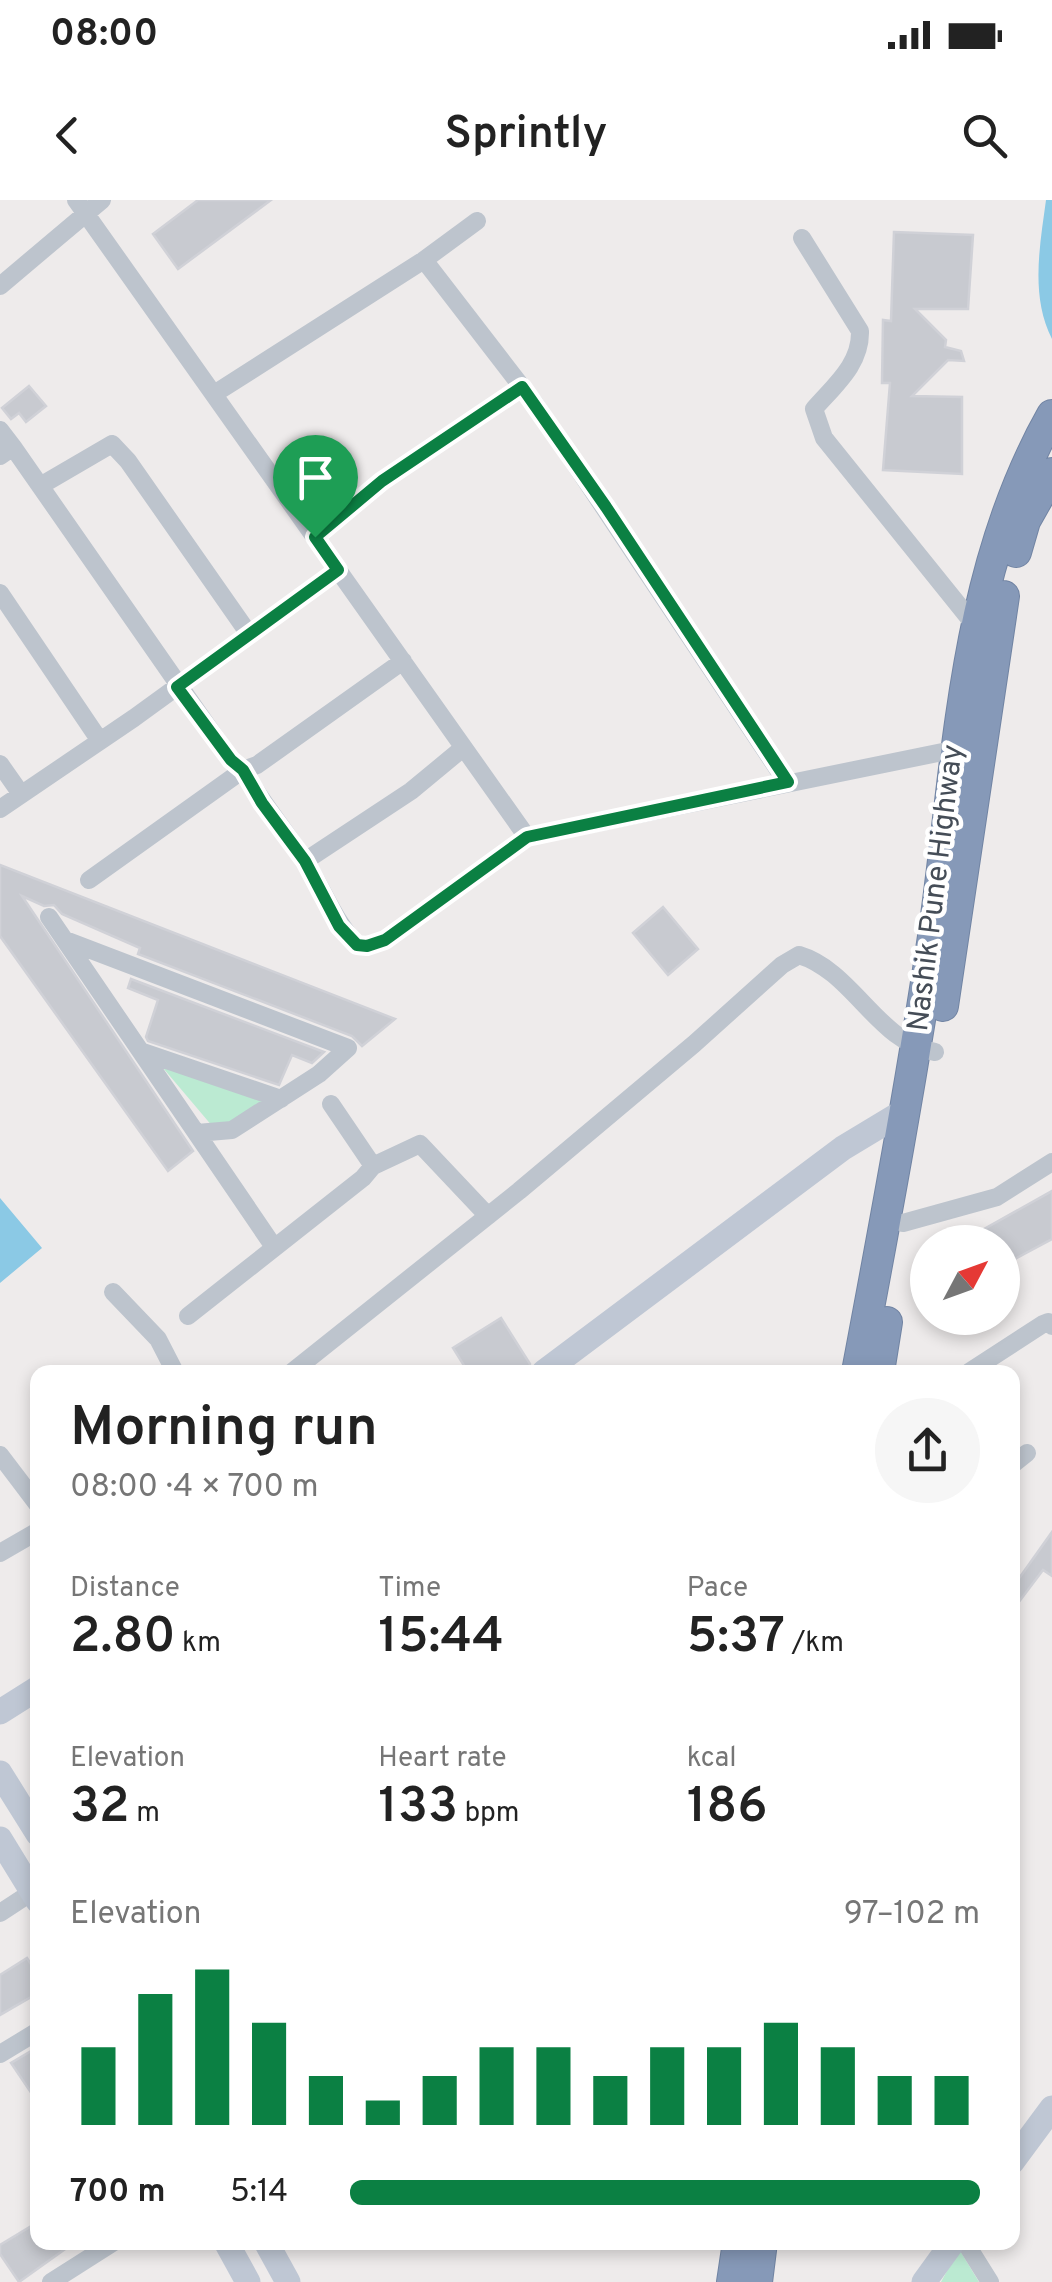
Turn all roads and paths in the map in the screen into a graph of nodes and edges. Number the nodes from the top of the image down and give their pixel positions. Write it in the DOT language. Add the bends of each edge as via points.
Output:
graph roads {
  1 [pos="102,200"];
  2 [pos="81,206"];
  3 [pos="477,221"];
  4 [pos="802,238"];
  5 [pos="424,260"];
  6 [pos="3,277"];
  7 [pos="522,387"];
  8 [pos="214,394"];
  9 [pos="1046,424"];
  10 [pos="0,430"];
  11 [pos="6,452"];
  12 [pos="1052,473"];
  13 [pos="40,486"];
  14 [pos="315,537"];
  15 [pos="338,570"];
  16 [pos="0,592"];
  17 [pos="977,628"];
  18 [pos="249,634"];
  19 [pos="402,662"];
  20 [pos="177,687"];
  21 [pos="100,741"];
  22 [pos="464,748"];
  23 [pos="967,748"];
  24 [pos="0,764"];
  25 [pos="243,770"];
  26 [pos="788,782"];
  27 [pos="21,794"];
  28 [pos="0,808"];
  29 [pos="527,837"];
  30 [pos="305,861"];
  31 [pos="89,880"];
  32 [pos="50,916"];
  33 [pos="65,940"];
  34 [pos="926,1050"];
  35 [pos="142,1052"];
  36 [pos="281,1098"];
  37 [pos="331,1104"];
  38 [pos="906,1110"];
  39 [pos="197,1132"];
  40 [pos="1052,1162"];
  41 [pos="373,1166"];
  42 [pos="488,1216"];
  43 [pos="903,1223"];
  44 [pos="274,1246"];
  45 [pos="114,1292"];
  46 [pos="188,1316"];
  47 [pos="1052,1326"];
  48 [pos="171,1365"];
  49 [pos="301,1365"];
  50 [pos="553,1365"];
  51 [pos="858,1365"];
  52 [pos="880,1365"];
  53 [pos="980,1365"];
  54 [pos="0,1455"];
  55 [pos="30,1494"];
  56 [pos="30,1536"];
  57 [pos="0,1554"];
  58 [pos="30,1693"];
  59 [pos="0,1712"];
  60 [pos="0,1773"];
  61 [pos="30,1821"];
  62 [pos="0,1839"];
  63 [pos="30,1889"];
  64 [pos="30,1899"];
  65 [pos="0,1913"];
  66 [pos="30,2036"];
  67 [pos="0,2054"];
  68 [pos="1052,2108"];
  69 [pos="1020,2151"];
  70 [pos="102,2250"];
  71 [pos="230,2250"];
  72 [pos="270,2250"];
  73 [pos="737,2250"];
  74 [pos="761,2250"];
  75 [pos="947,2250"];
  76 [pos="970,2250"];
  77 [pos="52,2282"];
  78 [pos="248,2282"];
  79 [pos="288,2282"];
  80 [pos="732,2282"];
  81 [pos="757,2282"];
  82 [pos="924,2282"];
  83 [pos="990,2282"];
  1 -- 2 [label="street"];
  2 -- 6 [label="street"];
  2 -- 8 [label="street"];
  3 -- 5 [label="street"];
  4 -- 17 [label="street" via="860,331 855,359 814,409 824,438"];
  5 -- 7 [label="street"];
  5 -- 8 [label="street"];
  7 -- 14 [label="street" via="382,481"];
  7 -- 26 [label="street"];
  8 -- 14 [label="street"];
  9 -- 17 [label="highway, Nashik Pune Highway" via="1008,510"];
  10 -- 11 [label="street"];
  11 -- 13 [label="street"];
  12 -- 23 [label="highway, Nashik Pune Highway" via="1026,521"];
  13 -- 18 [label="street" via="112,444"];
  13 -- 20 [label="street"];
  14 -- 15 [label="street"];
  15 -- 18 [label="street"];
  15 -- 19 [label="street"];
  16 -- 21 [label="street"];
  17 -- 23 [label="highway, Nashik Pune Highway"];
  18 -- 20 [label="street"];
  19 -- 22 [label="street"];
  19 -- 25 [label="street"];
  20 -- 21 [label="street"];
  20 -- 25 [label="street"];
  21 -- 27 [label="street"];
  22 -- 29 [label="street"];
  22 -- 30 [label="street" via="411,792"];
  23 -- 26 [label="street"];
  23 -- 34 [label="highway, Nashik Pune Highway"];
  24 -- 27 [label="street"];
  25 -- 30 [label="street"];
  25 -- 31 [label="street"];
  26 -- 29 [label="street"];
  27 -- 28 [label="street"];
  29 -- 30 [label="street" via="385,940 367,946 339,926"];
  32 -- 33 [label="street"];
  33 -- 35 [label="street"];
  33 -- 36 [label="street" via="348,1048"];
  34 -- 38 [label="highway, Nashik Pune Highway"];
  34 -- 42 [label="street" via="826,968 800,955"];
  34 -- 43 [label="highway, Nashik Pune Highway"];
  35 -- 36 [label="street"];
  35 -- 39 [label="street"];
  36 -- 39 [label="street" via="232,1130"];
  37 -- 41 [label="street"];
  38 -- 50 [label="street" via="843,1148"];
  38 -- 51 [label="highway, Nashik Pune Highway"];
  39 -- 44 [label="street"];
  40 -- 43 [label="street" via="997,1197"];
  41 -- 42 [label="street" via="420,1144"];
  41 -- 44 [label="street"];
  42 -- 49 [label="street"];
  43 -- 52 [label="highway, Nashik Pune Highway"];
  44 -- 46 [label="street"];
  45 -- 48 [label="street" via="158,1339"];
  47 -- 53 [label="street" via="1043,1324"];
  54 -- 55 [label="street"];
  56 -- 57 [label="street"];
  58 -- 59 [label="street"];
  60 -- 61 [label="street"];
  62 -- 63 [label="street"];
  64 -- 65 [label="street"];
  66 -- 67 [label="street"];
  68 -- 69 [label="street"];
  70 -- 77 [label="street"];
  71 -- 78 [label="street"];
  72 -- 79 [label="street"];
  73 -- 80 [label="highway"];
  74 -- 81 [label="highway"];
  75 -- 82 [label="street"];
  76 -- 83 [label="street"];
}
